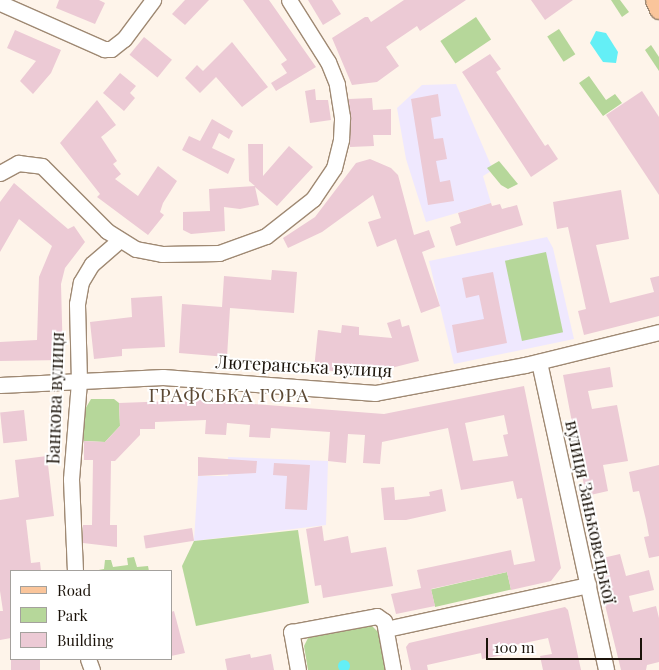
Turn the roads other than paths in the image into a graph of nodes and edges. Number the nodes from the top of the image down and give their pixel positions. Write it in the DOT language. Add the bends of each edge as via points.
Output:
graph roads {
  1 [pos="153,0"];
  2 [pos="289,0"];
  3 [pos="655,0"];
  4 [pos="0,3"];
  5 [pos="659,9"];
  6 [pos="0,173"];
  7 [pos="118,241"];
  8 [pos="659,332"];
  9 [pos="539,362"];
  10 [pos="78,381"];
  11 [pos="0,385"];
  12 [pos="75,570"];
  13 [pos="588,585"];
  14 [pos="386,629"];
  15 [pos="298,670"];
  16 [pos="393,670"];
  17 [pos="606,670"];
  1 -- 4 [label="street" via="124,39 111,49 104,49"];
  2 -- 7 [label="street" via="328,62 340,97 339,153 328,180 299,212 271,232 219,253 162,254 136,249"];
  3 -- 5 [label="main road"];
  6 -- 7 [label="street" via="18,163 42,166"];
  7 -- 10 [label="street, Банкова вулиця" via="92,264 81,282 77,304"];
  8 -- 9 [label="street, Лютеранська вулиця"];
  9 -- 10 [label="street, Лютеранська вулиця" via="375,393 163,377"];
  9 -- 13 [label="street, вулиця Заньковецької"];
  10 -- 11 [label="street, Лютеранська вулиця"];
  10 -- 12 [label="street, Банкова вулиця" via="71,479"];
  13 -- 14 [label="street"];
  13 -- 17 [label="street, вулиця Заньковецької"];
  14 -- 15 [label="street" via="383,619 377,616 291,632"];
  14 -- 16 [label="street"];
}
